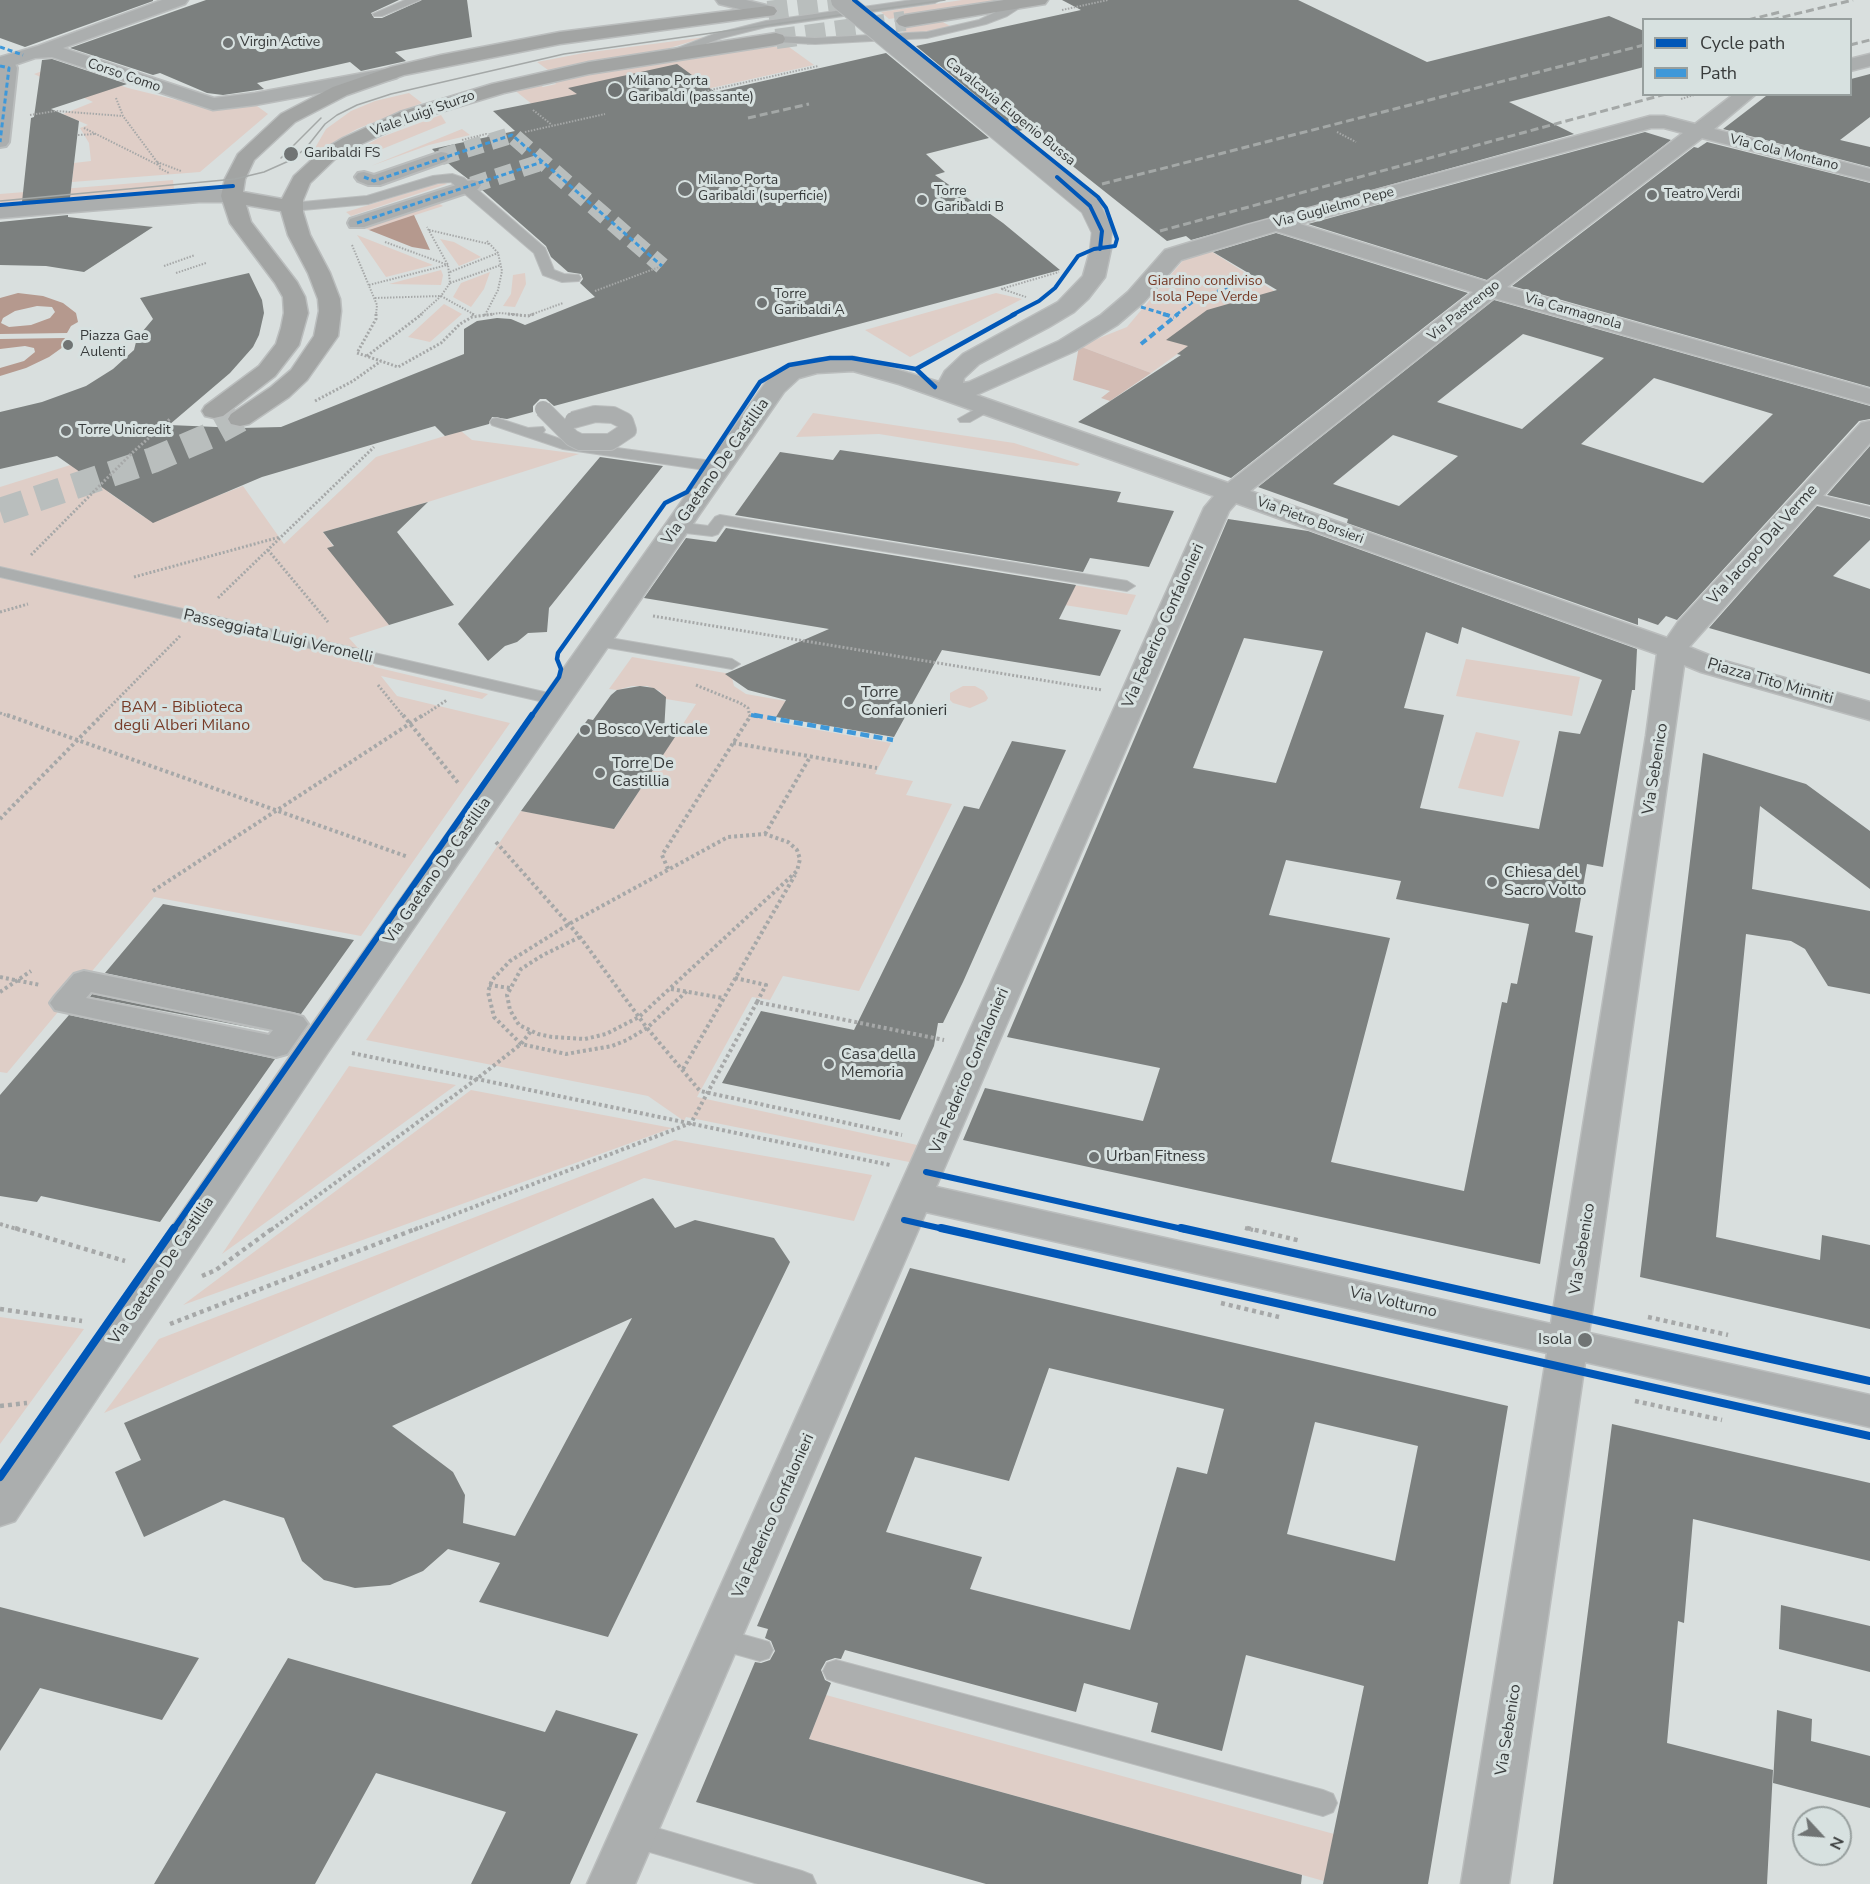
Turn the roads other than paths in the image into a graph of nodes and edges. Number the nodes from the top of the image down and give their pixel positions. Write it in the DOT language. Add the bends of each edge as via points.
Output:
graph roads {
  1 [pos="179,0"];
  2 [pos="415,0"];
  3 [pos="712,0"];
  4 [pos="725,0"];
  5 [pos="841,0"];
  6 [pos="935,0"];
  7 [pos="1039,0"];
  8 [pos="1020,3"];
  9 [pos="378,14"];
  10 [pos="686,20"];
  11 [pos="905,21"];
  12 [pos="655,25"];
  13 [pos="770,25"];
  14 [pos="0,46"];
  15 [pos="53,51"];
  16 [pos="23,55"];
  17 [pos="1870,60"];
  18 [pos="0,65"];
  19 [pos="1852,65"];
  20 [pos="390,74"];
  21 [pos="1744,96"];
  22 [pos="1698,132"];
  23 [pos="0,142"];
  24 [pos="448,163"];
  25 [pos="1870,175"];
  26 [pos="364,177"];
  27 [pos="469,186"];
  28 [pos="232,196"];
  29 [pos="292,203"];
  30 [pos="0,212"];
  31 [pos="1277,224"];
  32 [pos="355,227"];
  33 [pos="574,278"];
  34 [pos="1492,289"];
  35 [pos="948,392"];
  36 [pos="1870,397"];
  37 [pos="988,406"];
  38 [pos="543,409"];
  39 [pos="214,411"];
  40 [pos="240,419"];
  41 [pos="965,419"];
  42 [pos="573,420"];
  43 [pos="497,422"];
  44 [pos="546,427"];
  45 [pos="528,433"];
  46 [pos="1864,435"];
  47 [pos="719,467"];
  48 [pos="1231,492"];
  49 [pos="1807,497"];
  50 [pos="1870,512"];
  51 [pos="677,527"];
  52 [pos="712,531"];
  53 [pos="792,544"];
  54 [pos="0,572"];
  55 [pos="1127,585"];
  56 [pos="598,641"];
  57 [pos="1672,650"];
  58 [pos="732,664"];
  59 [pos="557,700"];
  60 [pos="1870,711"];
  61 [pos="293,1024"];
  62 [pos="921,1184"];
  63 [pos="1569,1343"];
  64 [pos="1870,1411"];
  65 [pos="0,1509"];
  66 [pos="719,1639"];
  67 [pos="760,1650"];
  68 [pos="836,1671"];
  69 [pos="1323,1803"];
  70 [pos="633,1834"];
  71 [pos="611,1884"];
  72 [pos="802,1884"];
  73 [pos="1485,1884"];
  1 -- 15 [label="street" via="46,48"];
  2 -- 9 [label="lane"];
  3 -- 10 [label="street" via="703,12"];
  4 -- 13 [label="street"];
  5 -- 35 [label="street, Cavalcavia Eugenio Bussa, bridge" via="1090,206 1102,231 1094,277 1080,294 1041,322 971,359 953,376"];
  6 -- 13 [label="lane"];
  7 -- 8 [label="main road"];
  8 -- 11 [label="main road"];
  8 -- 13 [label="lane" via="988,20 927,35 815,41"];
  10 -- 12 [label="main road"];
  10 -- 13 [label="main road"];
  12 -- 13 [label="lane" via="728,20"];
  12 -- 20 [label="main road" via="519,45"];
  13 -- 29 [label="main road, Viale Luigi Sturzo" via="663,56 507,86 407,116 350,142 322,160 301,180"];
  14 -- 16 [label="street, Corso Como"];
  15 -- 16 [label="street, Corso Como"];
  15 -- 20 [label="street, Corso Como" via="213,104"];
  16 -- 18 [label="street, Corso Como"];
  17 -- 19 [label="street"];
  18 -- 23 [label="street" via="9,68"];
  20 -- 28 [label="main road" via="319,100 275,128 240,166"];
  21 -- 22 [label="street"];
  22 -- 25 [label="street, Via Cola Montano"];
  22 -- 31 [label="street, Via Guglielmo Pepe" via="1650,122"];
  22 -- 34 [label="street, Via Pastrengo"];
  24 -- 26 [label="street" via="374,181"];
  24 -- 29 [label="lane" via="365,197"];
  27 -- 29 [label="lane" via="442,178 368,200"];
  27 -- 32 [label="street"];
  27 -- 33 [label="lane" via="540,251 548,272"];
  28 -- 29 [label="main road"];
  28 -- 30 [label="street"];
  28 -- 39 [label="main road" via="241,223 290,290 296,313 287,345 267,371"];
  29 -- 40 [label="main road" via="298,235 329,299 329,324 320,347 299,375"];
  31 -- 34 [label="street, Via Carmagnola"];
  31 -- 35 [label="street, Via Guglielmo Pepe" via="1173,255 1136,297 1109,320 1067,346 975,388"];
  34 -- 36 [label="street, Via Carmagnola"];
  34 -- 48 [label="street, Via Pastrengo"];
  35 -- 37 [label="street, Via Pietro Borsieri"];
  35 -- 47 [label="street, Via Gaetano De Castillia" via="854,364 801,369 775,387"];
  37 -- 41 [label="lane"];
  37 -- 48 [label="street, Via Pietro Borsieri"];
  38 -- 42 [label="lane, bridge" via="580,442 610,441 628,430 625,421 613,416 595,414"];
  43 -- 45 [label="lane"];
  44 -- 45 [label="lane"];
  45 -- 47 [label="lane" via="601,452"];
  46 -- 49 [label="street, Via Jacopo Dal Verme"];
  47 -- 51 [label="street, Via Gaetano De Castillia"];
  48 -- 57 [label="street, Via Pietro Borsieri"];
  48 -- 62 [label="street, Via Federico Confalonieri" via="1217,508"];
  49 -- 50 [label="lane"];
  49 -- 57 [label="street, Via Jacopo Dal Verme"];
  51 -- 52 [label="lane"];
  51 -- 56 [label="street, Via Gaetano De Castillia"];
  52 -- 53 [label="lane"];
  52 -- 55 [label="lane" via="720,520"];
  54 -- 59 [label="lane, Passeggiata Luigi Veronelli"];
  56 -- 58 [label="lane"];
  56 -- 59 [label="street, Via Gaetano De Castillia"];
  57 -- 60 [label="street, Piazza Tito Minniti" via="1712,666"];
  57 -- 63 [label="street, Via Sebenico"];
  59 -- 65 [label="street, Via Gaetano De Castillia" via="310,1053"];
  61 -- 61 [label="street" via="276,1047 65,1003 84,981"];
  62 -- 63 [label="street, Via Volturno"];
  62 -- 66 [label="street, Via Federico Confalonieri"];
  63 -- 64 [label="street, Via Volturno"];
  63 -- 73 [label="street, Via Sebenico"];
  66 -- 67 [label="lane"];
  66 -- 70 [label="street, Via Federico Confalonieri"];
  68 -- 69 [label="lane"];
  70 -- 71 [label="street, Via Federico Confalonieri"];
  70 -- 72 [label="lane"];
}
